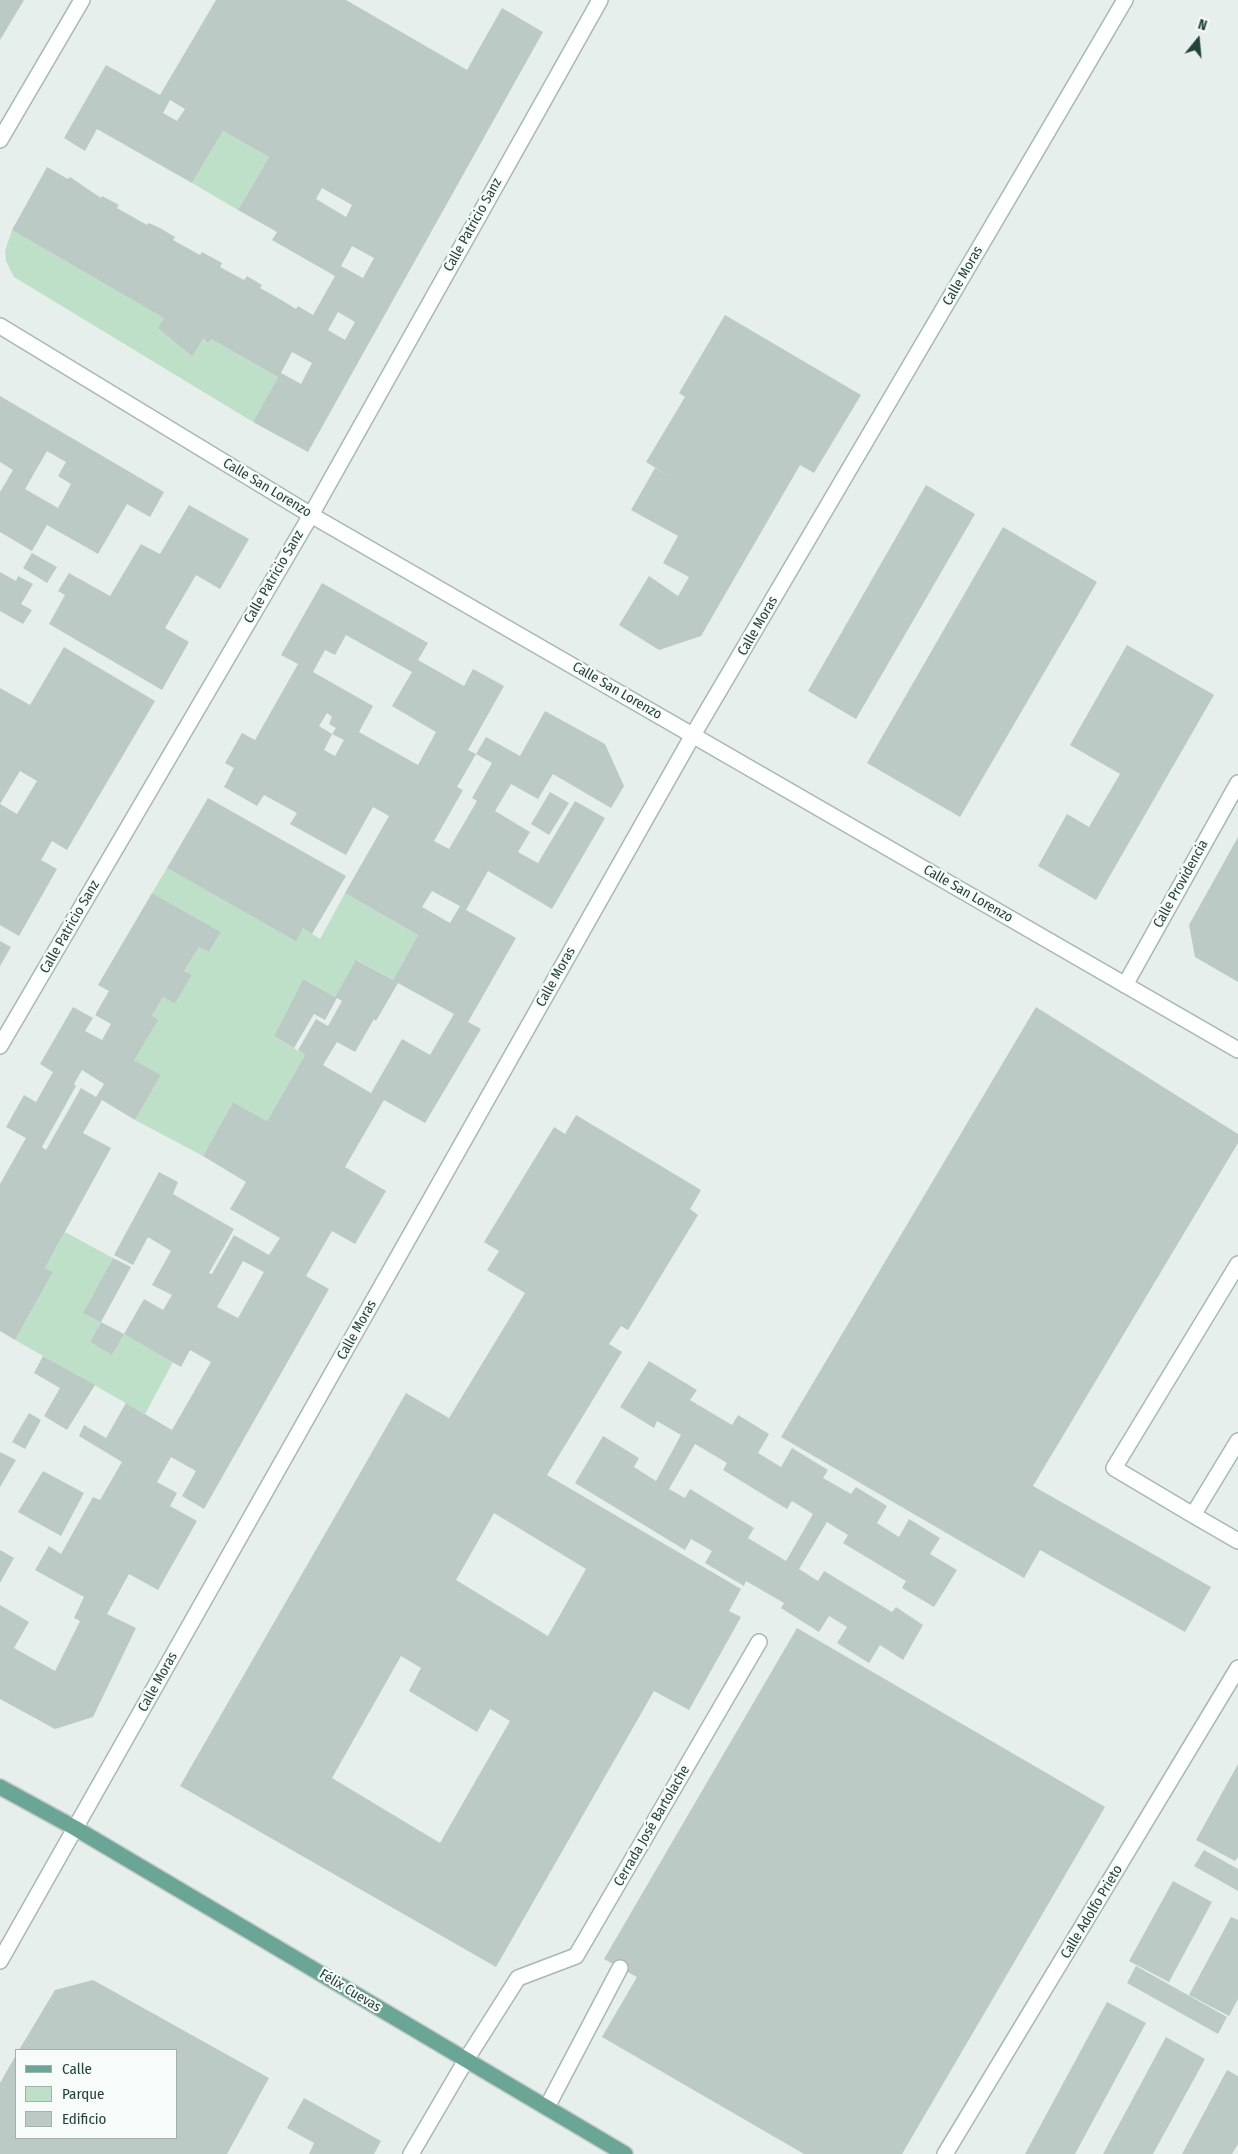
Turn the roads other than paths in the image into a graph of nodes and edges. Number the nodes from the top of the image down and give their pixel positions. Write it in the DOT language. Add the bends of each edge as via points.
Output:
graph roads {
  1 [pos="82,0"];
  2 [pos="600,0"];
  3 [pos="1125,0"];
  4 [pos="0,140"];
  5 [pos="0,326"];
  6 [pos="311,514"];
  7 [pos="693,735"];
  8 [pos="1238,783"];
  9 [pos="1125,984"];
  10 [pos="0,1046"];
  11 [pos="1238,1050"];
  12 [pos="1238,1264"];
  13 [pos="1238,1441"];
  14 [pos="1194,1515"];
  15 [pos="1238,1541"];
  16 [pos="759,1642"];
  17 [pos="1238,1668"];
  18 [pos="0,1787"];
  19 [pos="75,1828"];
  20 [pos="0,1961"];
  21 [pos="620,1968"];
  22 [pos="466,2060"];
  23 [pos="547,2107"];
  24 [pos="411,2154"];
  25 [pos="625,2154"];
  26 [pos="945,2154"];
  1 -- 4 [label="street"];
  2 -- 6 [label="street, Calle Patricio Sanz"];
  3 -- 7 [label="street, Calle Moras"];
  5 -- 6 [label="street, Calle San Lorenzo"];
  6 -- 7 [label="street, Calle San Lorenzo"];
  6 -- 10 [label="street, Calle Patricio Sanz"];
  7 -- 9 [label="street, Calle San Lorenzo"];
  7 -- 19 [label="street, Calle Moras"];
  8 -- 9 [label="street, Calle Providencia"];
  9 -- 11 [label="street, Calle San Lorenzo"];
  12 -- 14 [label="street" via="1114,1468"];
  13 -- 14 [label="street"];
  14 -- 15 [label="street"];
  16 -- 22 [label="street, Cerrada José Bartolache" via="576,1956 518,1978"];
  17 -- 26 [label="street, Calle Adolfo Prieto"];
  18 -- 19 [label="main road, Félix Cuevas"];
  19 -- 20 [label="street, Calle Moras"];
  19 -- 22 [label="main road, Félix Cuevas"];
  21 -- 23 [label="street"];
  22 -- 23 [label="main road, Félix Cuevas"];
  22 -- 24 [label="street"];
  23 -- 25 [label="main road, Félix Cuevas"];
}
